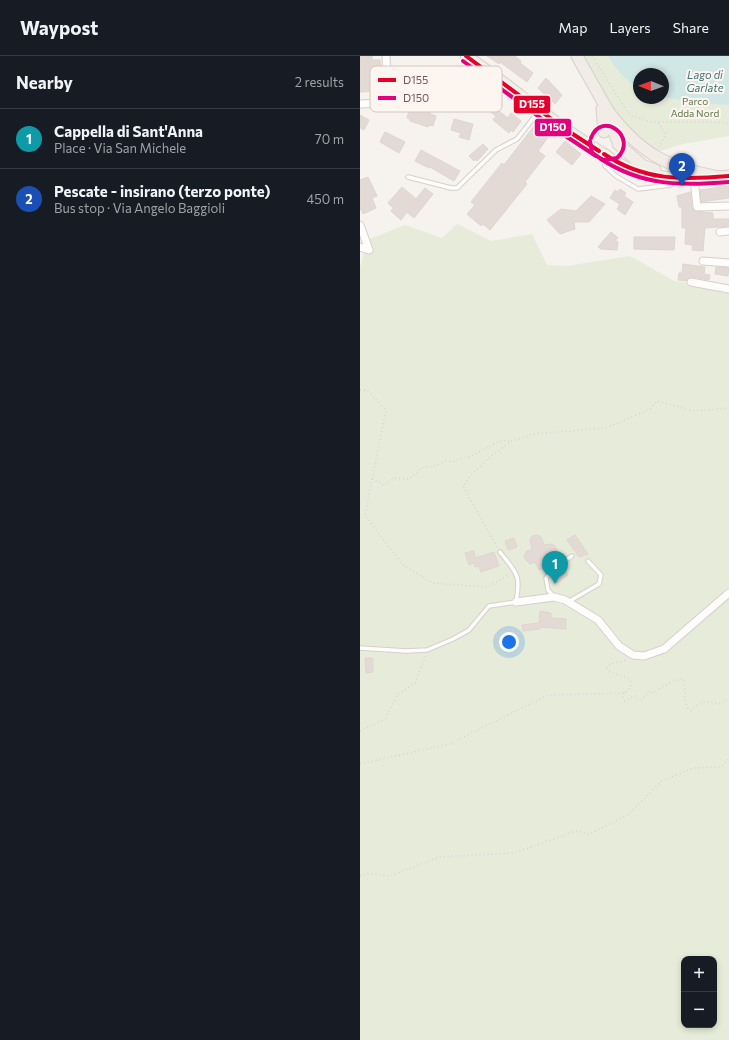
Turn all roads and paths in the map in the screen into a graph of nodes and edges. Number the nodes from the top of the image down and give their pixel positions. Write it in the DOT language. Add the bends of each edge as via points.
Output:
graph roads {
  1 [pos="386,56"];
  2 [pos="466,56"];
  3 [pos="569,56"];
  4 [pos="577,56"];
  5 [pos="592,56"];
  6 [pos="386,66"];
  7 [pos="480,66"];
  8 [pos="502,82"];
  9 [pos="360,104"];
  10 [pos="370,104"];
  11 [pos="540,110"];
  12 [pos="608,111"];
  13 [pos="658,123"];
  14 [pos="729,123"];
  15 [pos="601,134"];
  16 [pos="574,136"];
  17 [pos="617,141"];
  18 [pos="656,150"];
  19 [pos="602,153"];
  20 [pos="724,176"];
  21 [pos="408,177"];
  22 [pos="674,178"];
  23 [pos="694,179"];
  24 [pos="729,206"];
  25 [pos="360,226"];
  26 [pos="729,231"];
  27 [pos="720,232"];
  28 [pos="360,248"];
  29 [pos="704,261"];
  30 [pos="729,263"];
  31 [pos="691,282"];
  32 [pos="729,289"];
  33 [pos="360,390"];
  34 [pos="729,408"];
  35 [pos="512,441"];
  36 [pos="372,479"];
  37 [pos="500,552"];
  38 [pos="572,556"];
  39 [pos="588,561"];
  40 [pos="515,571"];
  41 [pos="729,593"];
  42 [pos="554,597"];
  43 [pos="516,602"];
  44 [pos="568,602"];
  45 [pos="360,648"];
  46 [pos="427,650"];
  47 [pos="633,654"];
  48 [pos="625,693"];
  49 [pos="729,698"];
  50 [pos="360,731"];
  51 [pos="729,759"];
  52 [pos="360,764"];
  53 [pos="360,876"];
  1 -- 6 [label="street"];
  2 -- 7 [label="main road"];
  3 -- 15 [label="main road" via="602,109"];
  4 -- 12 [label="main road"];
  5 -- 13 [label="path" via="630,114"];
  8 -- 11 [label="main road"];
  9 -- 10 [label="street"];
  11 -- 16 [label="main road"];
  11 -- 21 [label="lane" via="517,138 496,150 457,188"];
  12 -- 17 [label="main road"];
  12 -- 20 [label="main road" via="630,138 646,152 670,164 695,172"];
  13 -- 14 [label="path"];
  13 -- 18 [label="path" via="666,134"];
  15 -- 16 [label="main road" via="589,138"];
  15 -- 17 [label="main road" via="611,133"];
  15 -- 19 [label="main road" via="596,143"];
  16 -- 19 [label="main road"];
  17 -- 19 [label="main road" via="613,152"];
  17 -- 20 [label="main road" via="636,161 649,168 691,176"];
  19 -- 22 [label="main road" via="636,171"];
  19 -- 22 [label="lane" via="605,166 638,189 671,185"];
  20 -- 23 [label="main road"];
  22 -- 23 [label="main road"];
  23 -- 24 [label="street" via="697,207"];
  25 -- 28 [label="street" via="369,250"];
  26 -- 27 [label="street"];
  29 -- 30 [label="street"];
  31 -- 32 [label="street"];
  33 -- 36 [label="path" via="367,390 386,410"];
  34 -- 35 [label="path" via="694,411 657,401 650,409 606,428 533,434"];
  35 -- 36 [label="path" via="499,441 472,456 421,468 410,479 395,478 383,486"];
  35 -- 37 [label="path" via="490,457 463,486"];
  36 -- 40 [label="path" via="365,515 403,565 433,583 488,587"];
  37 -- 40 [label="lane"];
  38 -- 42 [label="lane" via="555,567 546,578 548,590"];
  39 -- 44 [label="lane" via="601,576 599,584"];
  40 -- 43 [label="lane" via="519,583"];
  41 -- 47 [label="street" via="664,649 644,656"];
  42 -- 43 [label="street"];
  42 -- 44 [label="street"];
  43 -- 46 [label="lane" via="489,606 469,630"];
  44 -- 47 [label="street" via="598,620 619,646"];
  45 -- 46 [label="lane" via="406,652"];
  46 -- 50 [label="path" via="415,683 397,695 385,719"];
  47 -- 48 [label="path" via="631,659 614,662 608,668 611,672 630,680 631,686"];
  48 -- 49 [label="path" via="625,701 635,696 640,701 650,691 654,693 683,679 686,706 690,711 700,702 721,704"];
  48 -- 52 [label="path" via="548,695 450,744"];
  51 -- 53 [label="path" via="721,767 693,768 662,781 629,814 590,834 576,831 514,853 439,857 390,876 369,873"];
}
